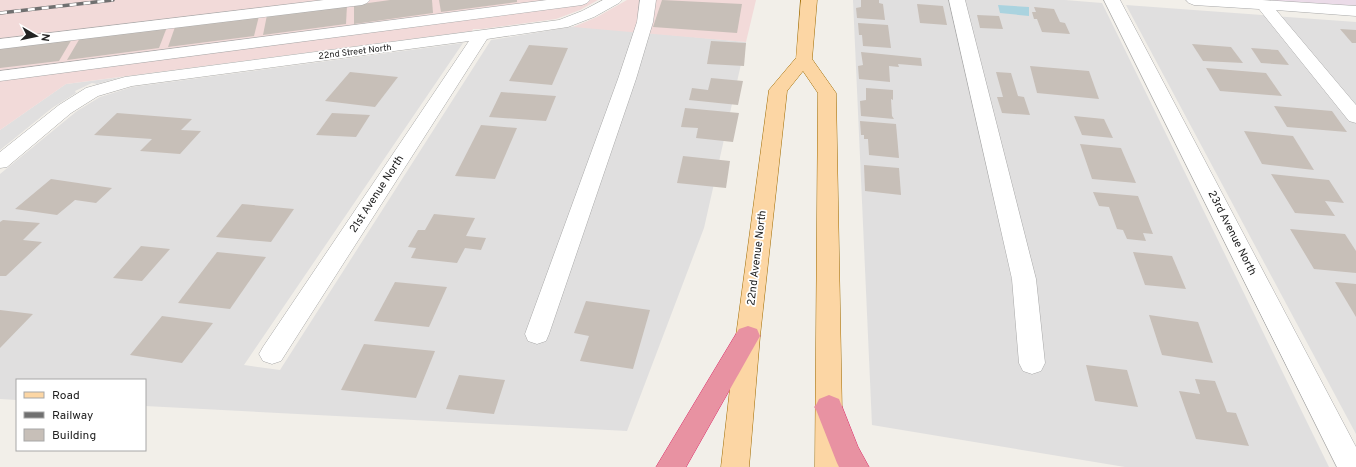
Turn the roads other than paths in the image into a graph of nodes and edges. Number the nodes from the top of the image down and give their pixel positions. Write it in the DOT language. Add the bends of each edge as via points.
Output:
graph roads {
  1 [pos="362,0"];
  2 [pos="582,0"];
  3 [pos="614,0"];
  4 [pos="648,0"];
  5 [pos="809,0"];
  6 [pos="957,0"];
  7 [pos="1112,0"];
  8 [pos="1194,0"];
  9 [pos="1240,2"];
  10 [pos="1264,5"];
  11 [pos="1356,11"];
  12 [pos="481,35"];
  13 [pos="0,44"];
  14 [pos="804,59"];
  15 [pos="0,76"];
  16 [pos="1356,117"];
  17 [pos="0,162"];
  18 [pos="537,334"];
  19 [pos="748,336"];
  20 [pos="272,354"];
  21 [pos="1032,364"];
  22 [pos="829,407"];
  23 [pos="1351,466"];
  24 [pos="670,467"];
  25 [pos="735,467"];
  26 [pos="829,467"];
  27 [pos="855,467"];
  1 -- 13 [label="street"];
  2 -- 15 [label="street"];
  3 -- 12 [label="street, 22nd Street North" via="562,24"];
  4 -- 18 [label="street" via="645,22 624,86"];
  5 -- 14 [label="main road"];
  6 -- 21 [label="street" via="1024,279"];
  7 -- 23 [label="street, 23rd Avenue North"];
  8 -- 9 [label="street"];
  9 -- 10 [label="street"];
  10 -- 11 [label="street"];
  10 -- 16 [label="street"];
  12 -- 17 [label="street, 22nd Street North" via="131,81 92,92 65,109"];
  12 -- 20 [label="street, 21st Avenue North"];
  14 -- 19 [label="main road, 22nd Avenue North" via="778,90"];
  14 -- 22 [label="main road" via="827,93"];
  19 -- 24 [label="highway"];
  19 -- 25 [label="main road, 22nd Avenue North"];
  22 -- 26 [label="main road"];
  22 -- 27 [label="highway" via="847,454"];
}
